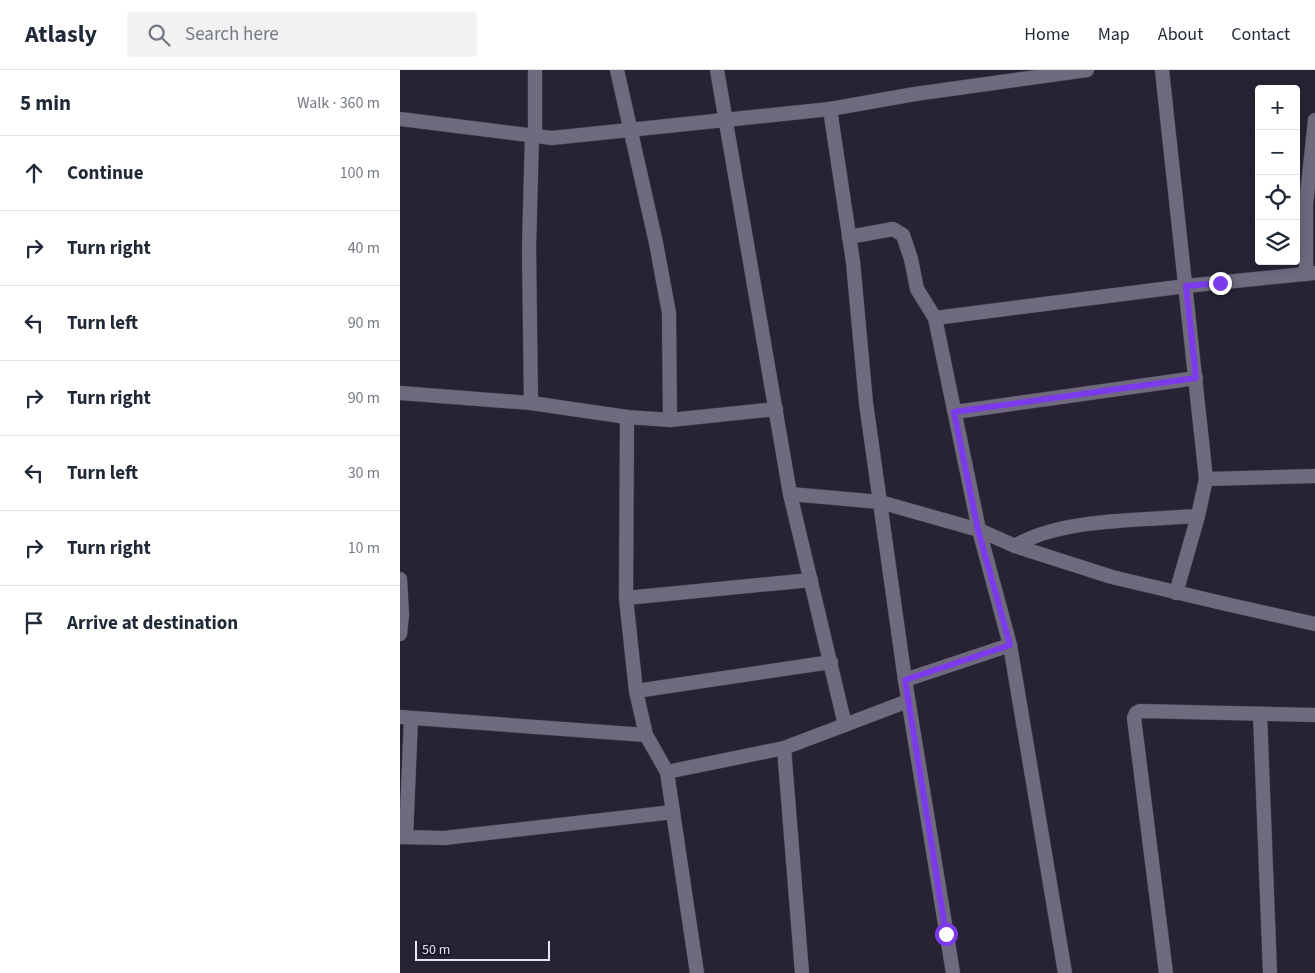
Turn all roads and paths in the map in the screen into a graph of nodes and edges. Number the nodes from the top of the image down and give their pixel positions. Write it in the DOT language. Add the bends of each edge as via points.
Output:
graph roads {
  1 [pos="536,70"];
  2 [pos="617,70"];
  3 [pos="717,70"];
  4 [pos="1087,70"];
  5 [pos="1162,70"];
  6 [pos="830,109"];
  7 [pos="400,119"];
  8 [pos="725,120"];
  9 [pos="1315,120"];
  10 [pos="630,130"];
  11 [pos="533,135"];
  12 [pos="849,237"];
  13 [pos="1310,273"];
  14 [pos="1186,286"];
  15 [pos="935,318"];
  16 [pos="1196,378"];
  17 [pos="400,393"];
  18 [pos="531,403"];
  19 [pos="776,409"];
  20 [pos="954,412"];
  21 [pos="628,417"];
  22 [pos="670,420"];
  23 [pos="1315,476"];
  24 [pos="1206,479"];
  25 [pos="790,494"];
  26 [pos="880,502"];
  27 [pos="1198,516"];
  28 [pos="978,530"];
  29 [pos="1015,546"];
  30 [pos="400,579"];
  31 [pos="811,580"];
  32 [pos="1176,592"];
  33 [pos="626,598"];
  34 [pos="1315,624"];
  35 [pos="400,634"];
  36 [pos="1010,645"];
  37 [pos="831,662"];
  38 [pos="905,680"];
  39 [pos="636,691"];
  40 [pos="908,701"];
  41 [pos="1260,714"];
  42 [pos="1315,714"];
  43 [pos="406,718"];
  44 [pos="845,725"];
  45 [pos="646,735"];
  46 [pos="784,748"];
  47 [pos="667,772"];
  48 [pos="673,812"];
  49 [pos="403,837"];
  50 [pos="697,973"];
  51 [pos="802,973"];
  52 [pos="953,973"];
  53 [pos="1065,973"];
  54 [pos="1166,973"];
  55 [pos="1270,973"];
  1 -- 11 [label="street"];
  2 -- 10 [label="street"];
  3 -- 8 [label="street"];
  4 -- 6 [label="street"];
  5 -- 14 [label="street"];
  6 -- 8 [label="street"];
  6 -- 12 [label="street"];
  7 -- 11 [label="street"];
  8 -- 10 [label="street"];
  8 -- 19 [label="street"];
  9 -- 13 [label="street" via="1306,204"];
  10 -- 11 [label="street" via="552,138"];
  10 -- 22 [label="street" via="669,313"];
  11 -- 18 [label="street" via="529,248"];
  12 -- 15 [label="street" via="893,230 903,235 917,289"];
  12 -- 26 [label="street"];
  13 -- 14 [label="street"];
  14 -- 15 [label="street"];
  14 -- 16 [label="street"];
  15 -- 20 [label="street"];
  16 -- 20 [label="street"];
  16 -- 24 [label="street"];
  17 -- 18 [label="street"];
  18 -- 21 [label="street"];
  19 -- 22 [label="street"];
  19 -- 25 [label="street"];
  20 -- 28 [label="street"];
  21 -- 22 [label="street"];
  21 -- 33 [label="street"];
  23 -- 24 [label="street"];
  24 -- 27 [label="street"];
  25 -- 26 [label="street"];
  25 -- 31 [label="street"];
  26 -- 28 [label="street"];
  26 -- 38 [label="street"];
  27 -- 29 [label="street" via="1100,523 1056,530 1028,538"];
  27 -- 32 [label="street"];
  28 -- 29 [label="street"];
  28 -- 36 [label="street"];
  29 -- 32 [label="street" via="1112,577"];
  30 -- 35 [label="street"];
  31 -- 33 [label="street"];
  31 -- 37 [label="street"];
  32 -- 34 [label="street"];
  33 -- 39 [label="street"];
  36 -- 38 [label="street"];
  36 -- 53 [label="street"];
  37 -- 39 [label="street"];
  37 -- 44 [label="street"];
  38 -- 40 [label="street"];
  39 -- 45 [label="street"];
  40 -- 44 [label="street"];
  40 -- 52 [label="street"];
  41 -- 42 [label="street"];
  41 -- 54 [label="street" via="1140,711 1134,718"];
  41 -- 55 [label="street"];
  43 -- 45 [label="street"];
  43 -- 49 [label="street"];
  44 -- 46 [label="street"];
  45 -- 47 [label="street"];
  46 -- 47 [label="street"];
  46 -- 51 [label="street"];
  47 -- 48 [label="street"];
  48 -- 49 [label="street" via="444,838"];
  48 -- 50 [label="street"];
}
